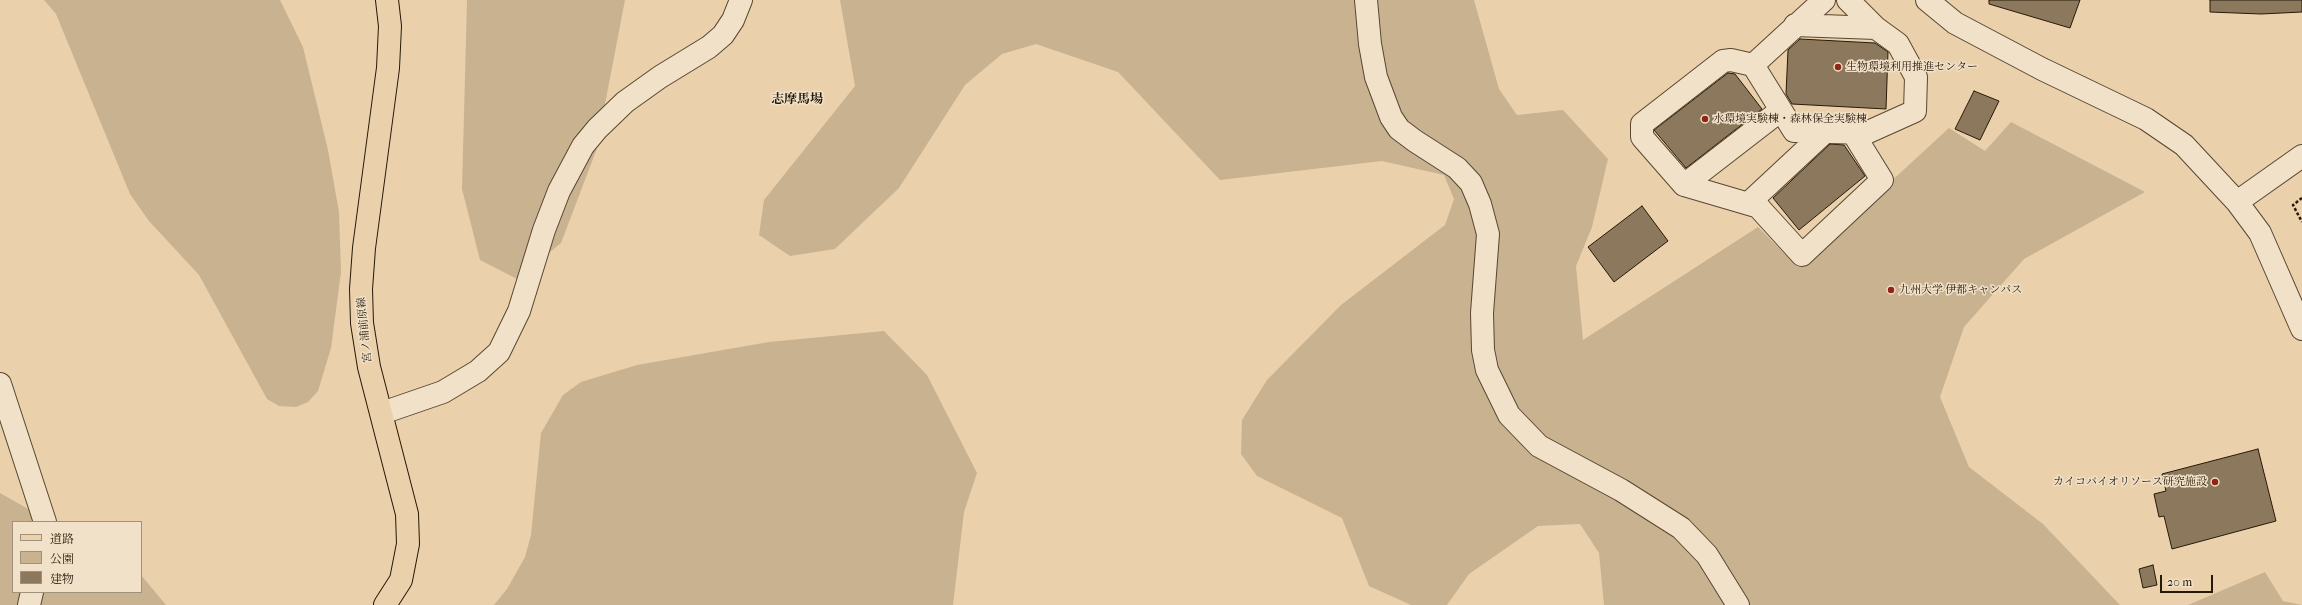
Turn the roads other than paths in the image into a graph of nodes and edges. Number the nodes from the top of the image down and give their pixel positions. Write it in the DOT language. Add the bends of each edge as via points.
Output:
graph roads {
  1 [pos="387,0"];
  2 [pos="741,0"];
  3 [pos="1366,0"];
  4 [pos="1824,0"];
  5 [pos="1848,0"];
  6 [pos="1927,0"];
  7 [pos="1795,25"];
  8 [pos="1876,28"];
  9 [pos="1753,64"];
  10 [pos="1781,110"];
  11 [pos="1825,132"];
  12 [pos="1853,133"];
  13 [pos="2302,156"];
  14 [pos="1684,185"];
  15 [pos="2237,202"];
  16 [pos="1759,208"];
  17 [pos="2302,329"];
  18 [pos="0,384"];
  19 [pos="382,413"];
  20 [pos="46,521"];
  21 [pos="32,593"];
  22 [pos="29,605"];
  23 [pos="385,605"];
  24 [pos="1738,605"];
  1 -- 19 [label="main road, 宮ノ浦前原線" via="390,26 388,68 361,289 362,323 369,367"];
  2 -- 19 [label="street" via="733,20 714,43 625,102 583,146 559,191 519,311 499,352 478,372 443,392"];
  3 -- 24 [label="street" via="1376,77 1391,118 1399,129 1457,168 1471,183 1480,204 1488,234 1482,313 1483,350 1487,370 1509,415 1539,446 1621,490 1681,528 1707,555"];
  4 -- 7 [label="street"];
  5 -- 8 [label="street"];
  6 -- 15 [label="street" via="1955,23 2042,69 2146,119 2184,145"];
  7 -- 8 [label="street"];
  7 -- 9 [label="street"];
  8 -- 12 [label="street" via="1898,44 1916,77 1915,111 1866,133"];
  9 -- 10 [label="street"];
  9 -- 14 [label="street" via="1731,60 1723,62 1642,124 1642,137"];
  10 -- 11 [label="street" via="1794,131"];
  10 -- 14 [label="street"];
  11 -- 12 [label="street"];
  11 -- 16 [label="street" via="1752,200"];
  12 -- 16 [label="street" via="1882,180 1802,255"];
  13 -- 15 [label="street"];
  14 -- 16 [label="street"];
  15 -- 17 [label="street" via="2260,233"];
  18 -- 20 [label="street"];
  19 -- 23 [label="main road, 宮ノ浦前原線" via="407,514 408,544 401,580"];
  21 -- 22 [label="street"];
}
